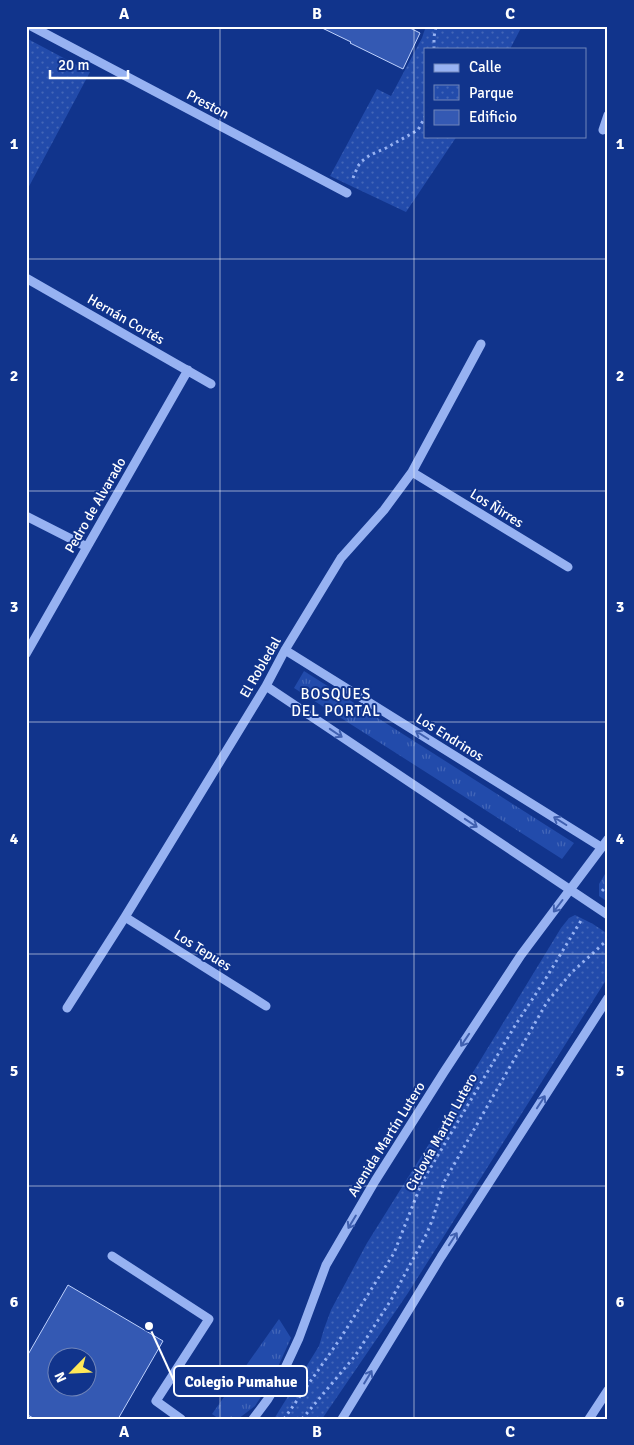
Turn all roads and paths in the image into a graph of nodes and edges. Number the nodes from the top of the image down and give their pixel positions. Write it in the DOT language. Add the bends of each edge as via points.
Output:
graph roads {
  1 [pos="436,26"];
  2 [pos="34,27"];
  3 [pos="434,48"];
  4 [pos="608,115"];
  5 [pos="424,119"];
  6 [pos="603,130"];
  7 [pos="347,193"];
  8 [pos="26,278"];
  9 [pos="481,344"];
  10 [pos="188,370"];
  11 [pos="211,384"];
  12 [pos="412,472"];
  13 [pos="26,516"];
  14 [pos="87,547"];
  15 [pos="568,567"];
  16 [pos="285,650"];
  17 [pos="26,654"];
  18 [pos="266,686"];
  19 [pos="608,839"];
  20 [pos="601,847"];
  21 [pos="608,884"];
  22 [pos="570,890"];
  23 [pos="591,904"];
  24 [pos="608,915"];
  25 [pos="124,917"];
  26 [pos="608,938"];
  27 [pos="608,998"];
  28 [pos="266,1006"];
  29 [pos="67,1008"];
  30 [pos="112,1256"];
  31 [pos="608,1390"];
  32 [pos="181,1419"];
  33 [pos="253,1419"];
  34 [pos="284,1419"];
  35 [pos="302,1419"];
  36 [pos="342,1419"];
  37 [pos="589,1419"];
  1 -- 3 [label="path"];
  2 -- 7 [label="street, Preston"];
  4 -- 6 [label="street"];
  5 -- 7 [label="path" via="418,130 362,161"];
  8 -- 10 [label="street, Hernán Cortés"];
  9 -- 12 [label="street, El Robledal"];
  10 -- 11 [label="street, Hernán Cortés"];
  10 -- 14 [label="street, Pedro de Alvarado"];
  12 -- 15 [label="street, Los Ñirres"];
  12 -- 16 [label="street, El Robledal" via="384,510 341,558"];
  13 -- 14 [label="street"];
  14 -- 17 [label="street, Pedro de Alvarado"];
  16 -- 18 [label="street, El Robledal"];
  20 -- 16 [label="street, Los Endrinos, one-way"];
  18 -- 22 [label="street, one-way"];
  18 -- 25 [label="street, El Robledal"];
  19 -- 20 [label="street, Avenida Martín Lutero"];
  20 -- 22 [label="street, Avenida Martín Lutero"];
  21 -- 23 [label="path, Ciclovía Martín Lutero"];
  22 -- 23 [label="street"];
  22 -- 33 [label="street, Avenida Martín Lutero, one-way" via="521,955 339,1241 279,1381"];
  23 -- 24 [label="street"];
  23 -- 34 [label="path, Ciclovía Martín Lutero" via="422,1182 394,1253"];
  25 -- 28 [label="street, Los Tepues"];
  25 -- 29 [label="street, El Robledal"];
  26 -- 35 [label="path" via="570,973 547,1002 444,1182 427,1233 391,1300 355,1356"];
  36 -- 27 [label="street, one-way" via="441,1257"];
  30 -- 32 [label="street" via="209,1319 156,1401"];
  31 -- 37 [label="street"];
}
